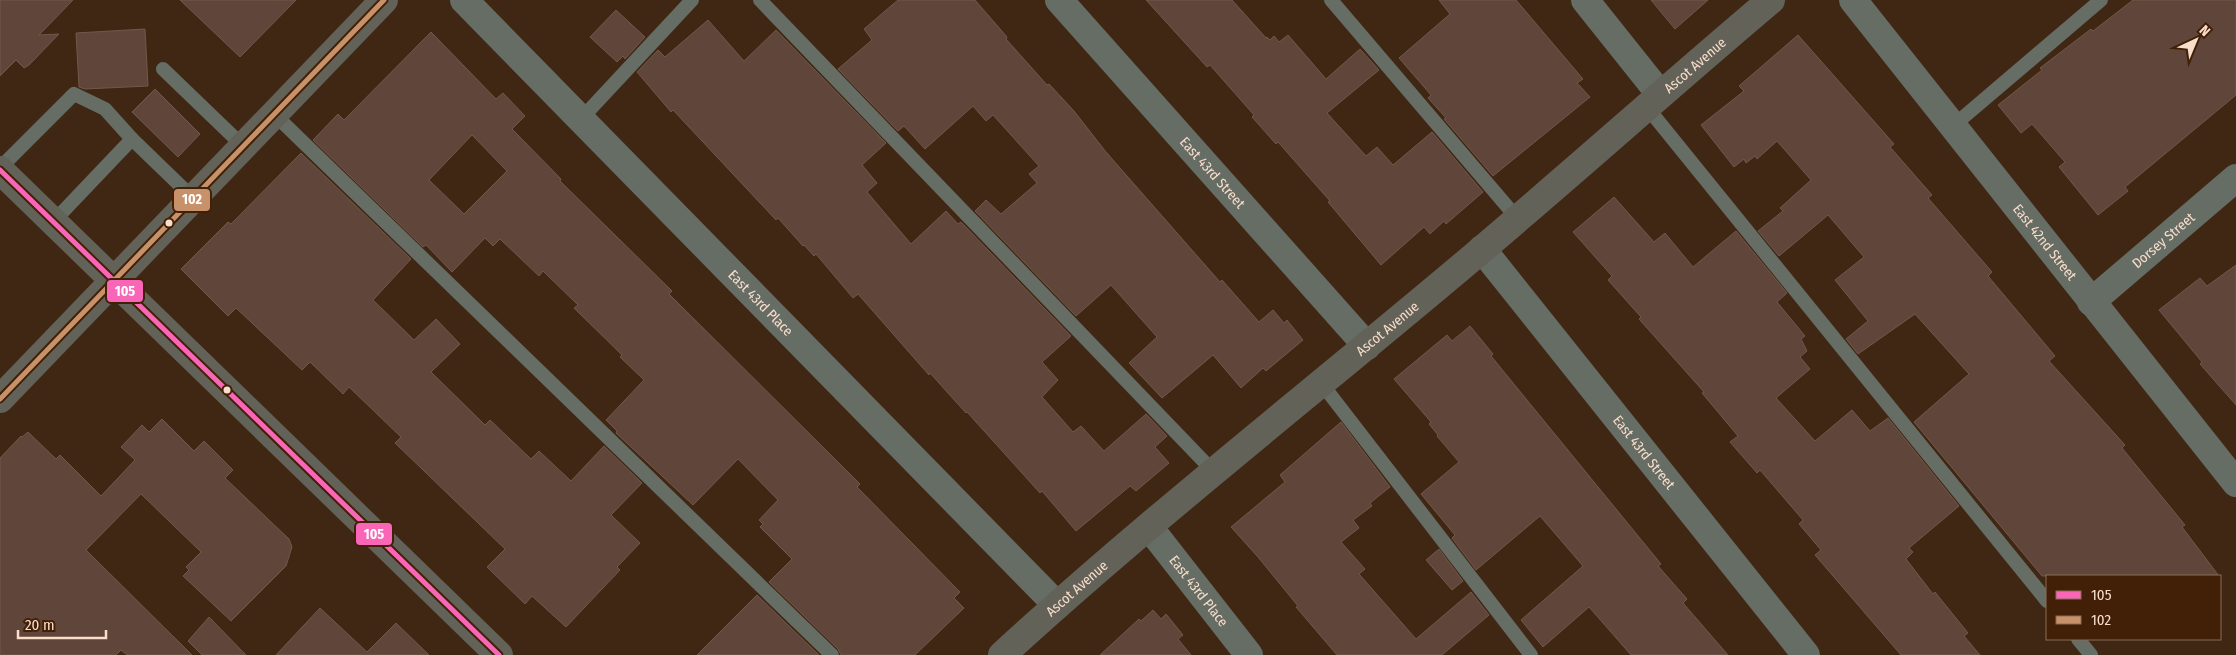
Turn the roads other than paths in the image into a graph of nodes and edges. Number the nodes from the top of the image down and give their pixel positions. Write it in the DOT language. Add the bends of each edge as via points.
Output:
graph roads {
  1 [pos="384,0"];
  2 [pos="464,0"];
  3 [pos="692,0"];
  4 [pos="760,0"];
  5 [pos="1058,0"];
  6 [pos="1331,0"];
  7 [pos="1585,0"];
  8 [pos="1771,0"];
  9 [pos="1853,0"];
  10 [pos="2100,0"];
  11 [pos="163,69"];
  12 [pos="1653,100"];
  13 [pos="274,114"];
  14 [pos="581,119"];
  15 [pos="1953,126"];
  16 [pos="132,139"];
  17 [pos="243,146"];
  18 [pos="0,169"];
  19 [pos="2236,178"];
  20 [pos="193,198"];
  21 [pos="1518,218"];
  22 [pos="53,222"];
  23 [pos="1482,250"];
  24 [pos="113,281"];
  25 [pos="2091,302"];
  26 [pos="1367,346"];
  27 [pos="1322,384"];
  28 [pos="0,399"];
  29 [pos="1214,472"];
  30 [pos="2234,475"];
  31 [pos="1149,527"];
  32 [pos="2046,600"];
  33 [pos="1057,604"];
  34 [pos="2079,640"];
  35 [pos="499,655"];
  36 [pos="832,655"];
  37 [pos="1002,655"];
  38 [pos="1249,655"];
  39 [pos="1531,655"];
  40 [pos="1806,655"];
  41 [pos="2091,655"];
  1 -- 13 [label="street"];
  2 -- 14 [label="street, East 43rd Place"];
  3 -- 14 [label="lane"];
  4 -- 29 [label="lane"];
  5 -- 26 [label="street, East 43rd Street"];
  6 -- 21 [label="lane"];
  7 -- 12 [label="street"];
  8 -- 12 [label="street, Ascot Avenue"];
  9 -- 15 [label="street, East 42nd Street"];
  10 -- 15 [label="lane"];
  11 -- 17 [label="lane"];
  12 -- 21 [label="street, Ascot Avenue"];
  12 -- 32 [label="lane"];
  13 -- 17 [label="street"];
  13 -- 36 [label="lane"];
  14 -- 33 [label="street, East 43rd Place"];
  15 -- 25 [label="street, East 42nd Street"];
  16 -- 18 [label="lane" via="105,109 74,94"];
  16 -- 20 [label="lane"];
  16 -- 22 [label="lane"];
  17 -- 20 [label="street"];
  18 -- 22 [label="street"];
  19 -- 25 [label="street, Dorsey Street"];
  20 -- 24 [label="street"];
  21 -- 23 [label="street, Ascot Avenue"];
  22 -- 24 [label="street"];
  23 -- 26 [label="street, Ascot Avenue"];
  23 -- 40 [label="street, East 43rd Street"];
  24 -- 28 [label="street"];
  24 -- 35 [label="street"];
  25 -- 30 [label="street, East 42nd Street"];
  26 -- 27 [label="street, Ascot Avenue"];
  27 -- 29 [label="street, Ascot Avenue"];
  27 -- 39 [label="lane"];
  29 -- 31 [label="street, Ascot Avenue"];
  31 -- 33 [label="street, Ascot Avenue"];
  31 -- 38 [label="street, East 43rd Place"];
  33 -- 37 [label="street, Ascot Avenue"];
  34 -- 41 [label="lane"];
}
